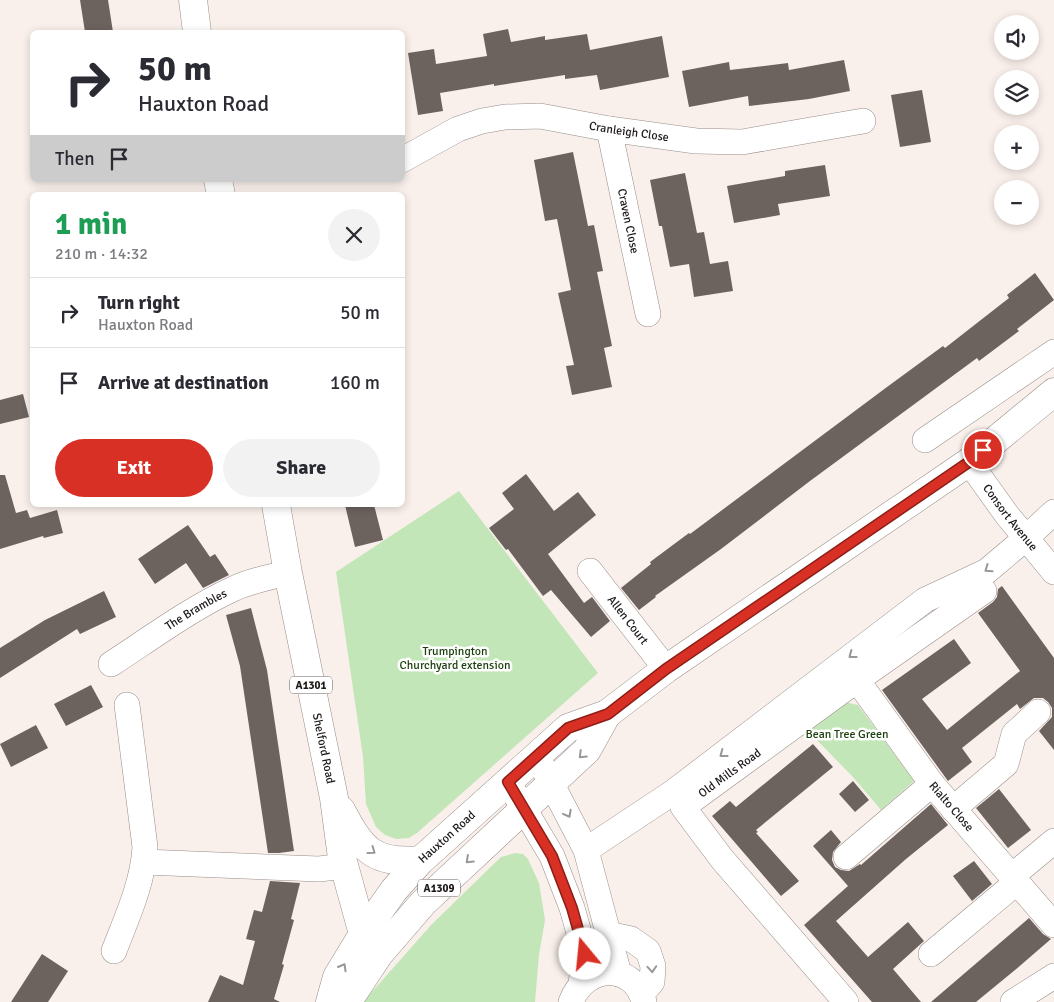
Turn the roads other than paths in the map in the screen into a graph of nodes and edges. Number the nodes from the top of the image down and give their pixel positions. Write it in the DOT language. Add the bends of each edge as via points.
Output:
graph roads {
  1 [pos="192,0"];
  2 [pos="197,30"];
  3 [pos="863,121"];
  4 [pos="610,129"];
  5 [pos="405,158"];
  6 [pos="648,314"];
  7 [pos="1054,352"];
  8 [pos="1054,392"];
  9 [pos="925,440"];
  10 [pos="969,462"];
  11 [pos="276,507"];
  12 [pos="1054,512"];
  13 [pos="1026,538"];
  14 [pos="590,571"];
  15 [pos="1054,572"];
  16 [pos="288,573"];
  17 [pos="984,590"];
  18 [pos="112,664"];
  19 [pos="666,669"];
  20 [pos="857,680"];
  21 [pos="127,705"];
  22 [pos="1038,712"];
  23 [pos="608,714"];
  24 [pos="536,756"];
  25 [pos="508,782"];
  26 [pos="551,783"];
  27 [pos="932,784"];
  28 [pos="334,798"];
  29 [pos="525,808"];
  30 [pos="953,809"];
  31 [pos="1054,841"];
  32 [pos="586,850"];
  33 [pos="846,857"];
  34 [pos="422,860"];
  35 [pos="144,862"];
  36 [pos="344,866"];
  37 [pos="1014,879"];
  38 [pos="1054,925"];
  39 [pos="608,934"];
  40 [pos="371,944"];
  41 [pos="114,951"];
  42 [pos="931,954"];
  43 [pos="620,974"];
  44 [pos="1049,987"];
  45 [pos="576,993"];
  46 [pos="643,998"];
  47 [pos="330,1002"];
  48 [pos="340,1002"];
  49 [pos="846,1002"];
  50 [pos="1013,1002"];
  1 -- 2 [label="main road"];
  3 -- 4 [label="street, Cranleigh Close" via="742,142 696,141"];
  4 -- 5 [label="street, Cranleigh Close" via="540,116 505,117 458,129"];
  4 -- 6 [label="street, Craven Close"];
  7 -- 9 [label="street"];
  8 -- 10 [label="main road, Hauxton Road / A1309"];
  10 -- 13 [label="street, Consort Avenue"];
  10 -- 19 [label="main road, Hauxton Road / A1309"];
  11 -- 16 [label="main road, Shelford Road / A1301"];
  12 -- 13 [label="street"];
  13 -- 15 [label="street, Consort Avenue"];
  13 -- 32 [label="street, one-way" via="987,571 925,600 672,793"];
  14 -- 19 [label="street, Allen Court"];
  16 -- 18 [label="street, The Brambles" via="234,588 206,602"];
  16 -- 28 [label="main road, Shelford Road / A1301"];
  17 -- 20 [label="street, Old Mills Road"];
  19 -- 23 [label="main road, Hauxton Road / A1309"];
  20 -- 27 [label="street, Rialto Close"];
  20 -- 49 [label="street, Old Mills Road" via="683,807 722,859"];
  21 -- 35 [label="street" via="145,847"];
  22 -- 30 [label="street" via="1014,734 1006,764"];
  23 -- 24 [label="main road, Hauxton Road" via="568,728"];
  23 -- 26 [label="main road, Hauxton Road / A1309, one-way" via="587,750"];
  24 -- 25 [label="main road, Hauxton Road"];
  24 -- 26 [label="street"];
  25 -- 29 [label="street"];
  25 -- 34 [label="main road, Hauxton Road"];
  26 -- 29 [label="main road, Hauxton Road / A1309"];
  26 -- 32 [label="street, one-way"];
  27 -- 30 [label="street, Rialto Close"];
  27 -- 33 [label="street"];
  28 -- 34 [label="main road, one-way" via="355,836 368,850 381,858"];
  28 -- 36 [label="main road, Shelford Road / A1301"];
  29 -- 40 [label="main road, Hauxton Road / A1309, one-way" via="423,903"];
  29 -- 45 [label="street" via="552,856 585,954"];
  30 -- 37 [label="street, Rialto Close"];
  31 -- 37 [label="street"];
  32 -- 39 [label="street"];
  34 -- 40 [label="main road, Hauxton Road" via="394,890"];
  35 -- 36 [label="street" via="319,869"];
  35 -- 41 [label="street" via="142,876"];
  36 -- 40 [label="main road, Shelford Road"];
  37 -- 38 [label="street, Rialto Close"];
  37 -- 42 [label="street"];
  39 -- 43 [label="street"];
  39 -- 46 [label="street, one-way" via="632,940 648,951 653,966 652,982"];
  47 -- 40 [label="main road, Hauxton Road, one-way" via="337,978"];
  40 -- 48 [label="main road, Hauxton Road / A1309" via="354,992"];
  43 -- 45 [label="street" via="609,972 590,977"];
  43 -- 46 [label="street" via="633,982"];
  44 -- 50 [label="street"];
}
